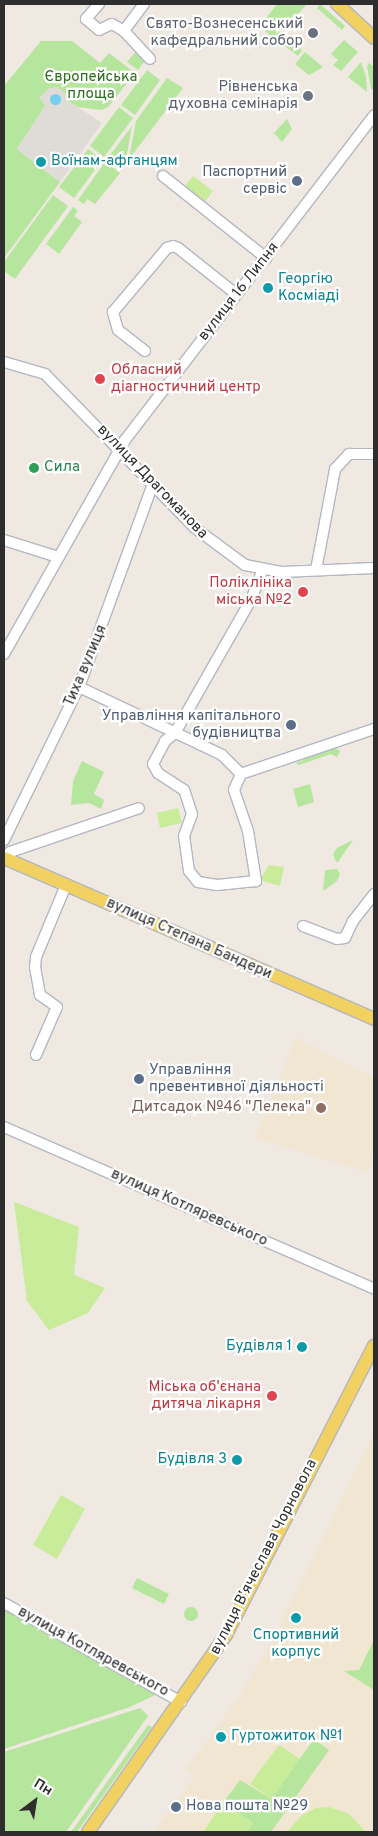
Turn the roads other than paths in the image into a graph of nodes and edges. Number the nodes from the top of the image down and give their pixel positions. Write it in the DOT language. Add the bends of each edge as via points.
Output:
graph roads {
  1 [pos="99,4"];
  2 [pos="144,4"];
  3 [pos="337,4"];
  4 [pos="124,31"];
  5 [pos="374,38"];
  6 [pos="150,59"];
  7 [pos="374,115"];
  8 [pos="163,176"];
  9 [pos="266,258"];
  10 [pos="237,295"];
  11 [pos="145,351"];
  12 [pos="4,362"];
  13 [pos="119,448"];
  14 [pos="374,454"];
  15 [pos="153,484"];
  16 [pos="4,540"];
  17 [pos="58,557"];
  18 [pos="374,568"];
  19 [pos="262,570"];
  20 [pos="316,570"];
  21 [pos="4,654"];
  22 [pos="79,687"];
  23 [pos="374,729"];
  24 [pos="175,733"];
  25 [pos="241,774"];
  26 [pos="138,808"];
  27 [pos="4,840"];
  28 [pos="5,859"];
  29 [pos="66,885"];
  30 [pos="374,894"];
  31 [pos="303,926"];
  32 [pos="374,1019"];
  33 [pos="36,1055"];
  34 [pos="4,1127"];
  35 [pos="374,1289"];
  36 [pos="374,1346"];
  37 [pos="4,1603"];
  38 [pos="181,1702"];
  39 [pos="88,1832"];
  1 -- 4 [label="street" via="86,19 98,30 112,24"];
  2 -- 4 [label="street"];
  3 -- 5 [label="main road"];
  4 -- 6 [label="street"];
  7 -- 9 [label="street, вулиця 16 Липня"];
  8 -- 9 [label="street"];
  9 -- 10 [label="street, вулиця 16 Липня"];
  10 -- 11 [label="street" via="178,248 167,248 113,312 118,330"];
  10 -- 13 [label="street, вулиця 16 Липня"];
  12 -- 13 [label="street, вулиця Драгоманова" via="45,374"];
  13 -- 15 [label="street, вулиця Драгоманова"];
  13 -- 17 [label="street, вулиця 16 Липня"];
  14 -- 20 [label="street" via="349,454 335,469"];
  15 -- 19 [label="street, вулиця Драгоманова" via="213,544 245,565"];
  15 -- 22 [label="street, Тиха вулиця"];
  16 -- 17 [label="street"];
  17 -- 21 [label="street, вулиця 16 Липня"];
  18 -- 20 [label="street, вулиця Драгоманова"];
  19 -- 20 [label="street, вулиця Драгоманова"];
  19 -- 24 [label="street" via="251,600"];
  22 -- 24 [label="street"];
  22 -- 27 [label="street, Тиха вулиця"];
  23 -- 25 [label="street"];
  24 -- 25 [label="street" via="222,755"];
  24 -- 25 [label="street" via="165,741 153,764 158,773 184,790 192,814 184,836 192,878 217,885 256,881 248,831 234,790"];
  26 -- 28 [label="street" via="10,852"];
  28 -- 29 [label="main road, вулиця Степана Бандери"];
  29 -- 32 [label="main road, вулиця Степана Бандери"];
  29 -- 33 [label="street" via="36,957 40,995 57,1007"];
  30 -- 31 [label="street" via="353,921 345,938 337,939"];
  34 -- 35 [label="street, вулиця Котляревського"];
  36 -- 38 [label="main road, вулиця Вʼячеслава Чорновола" via="226,1634"];
  37 -- 38 [label="street, вулиця Котляревського"];
  38 -- 39 [label="main road, вулиця Вʼячеслава Чорновола"];
}
